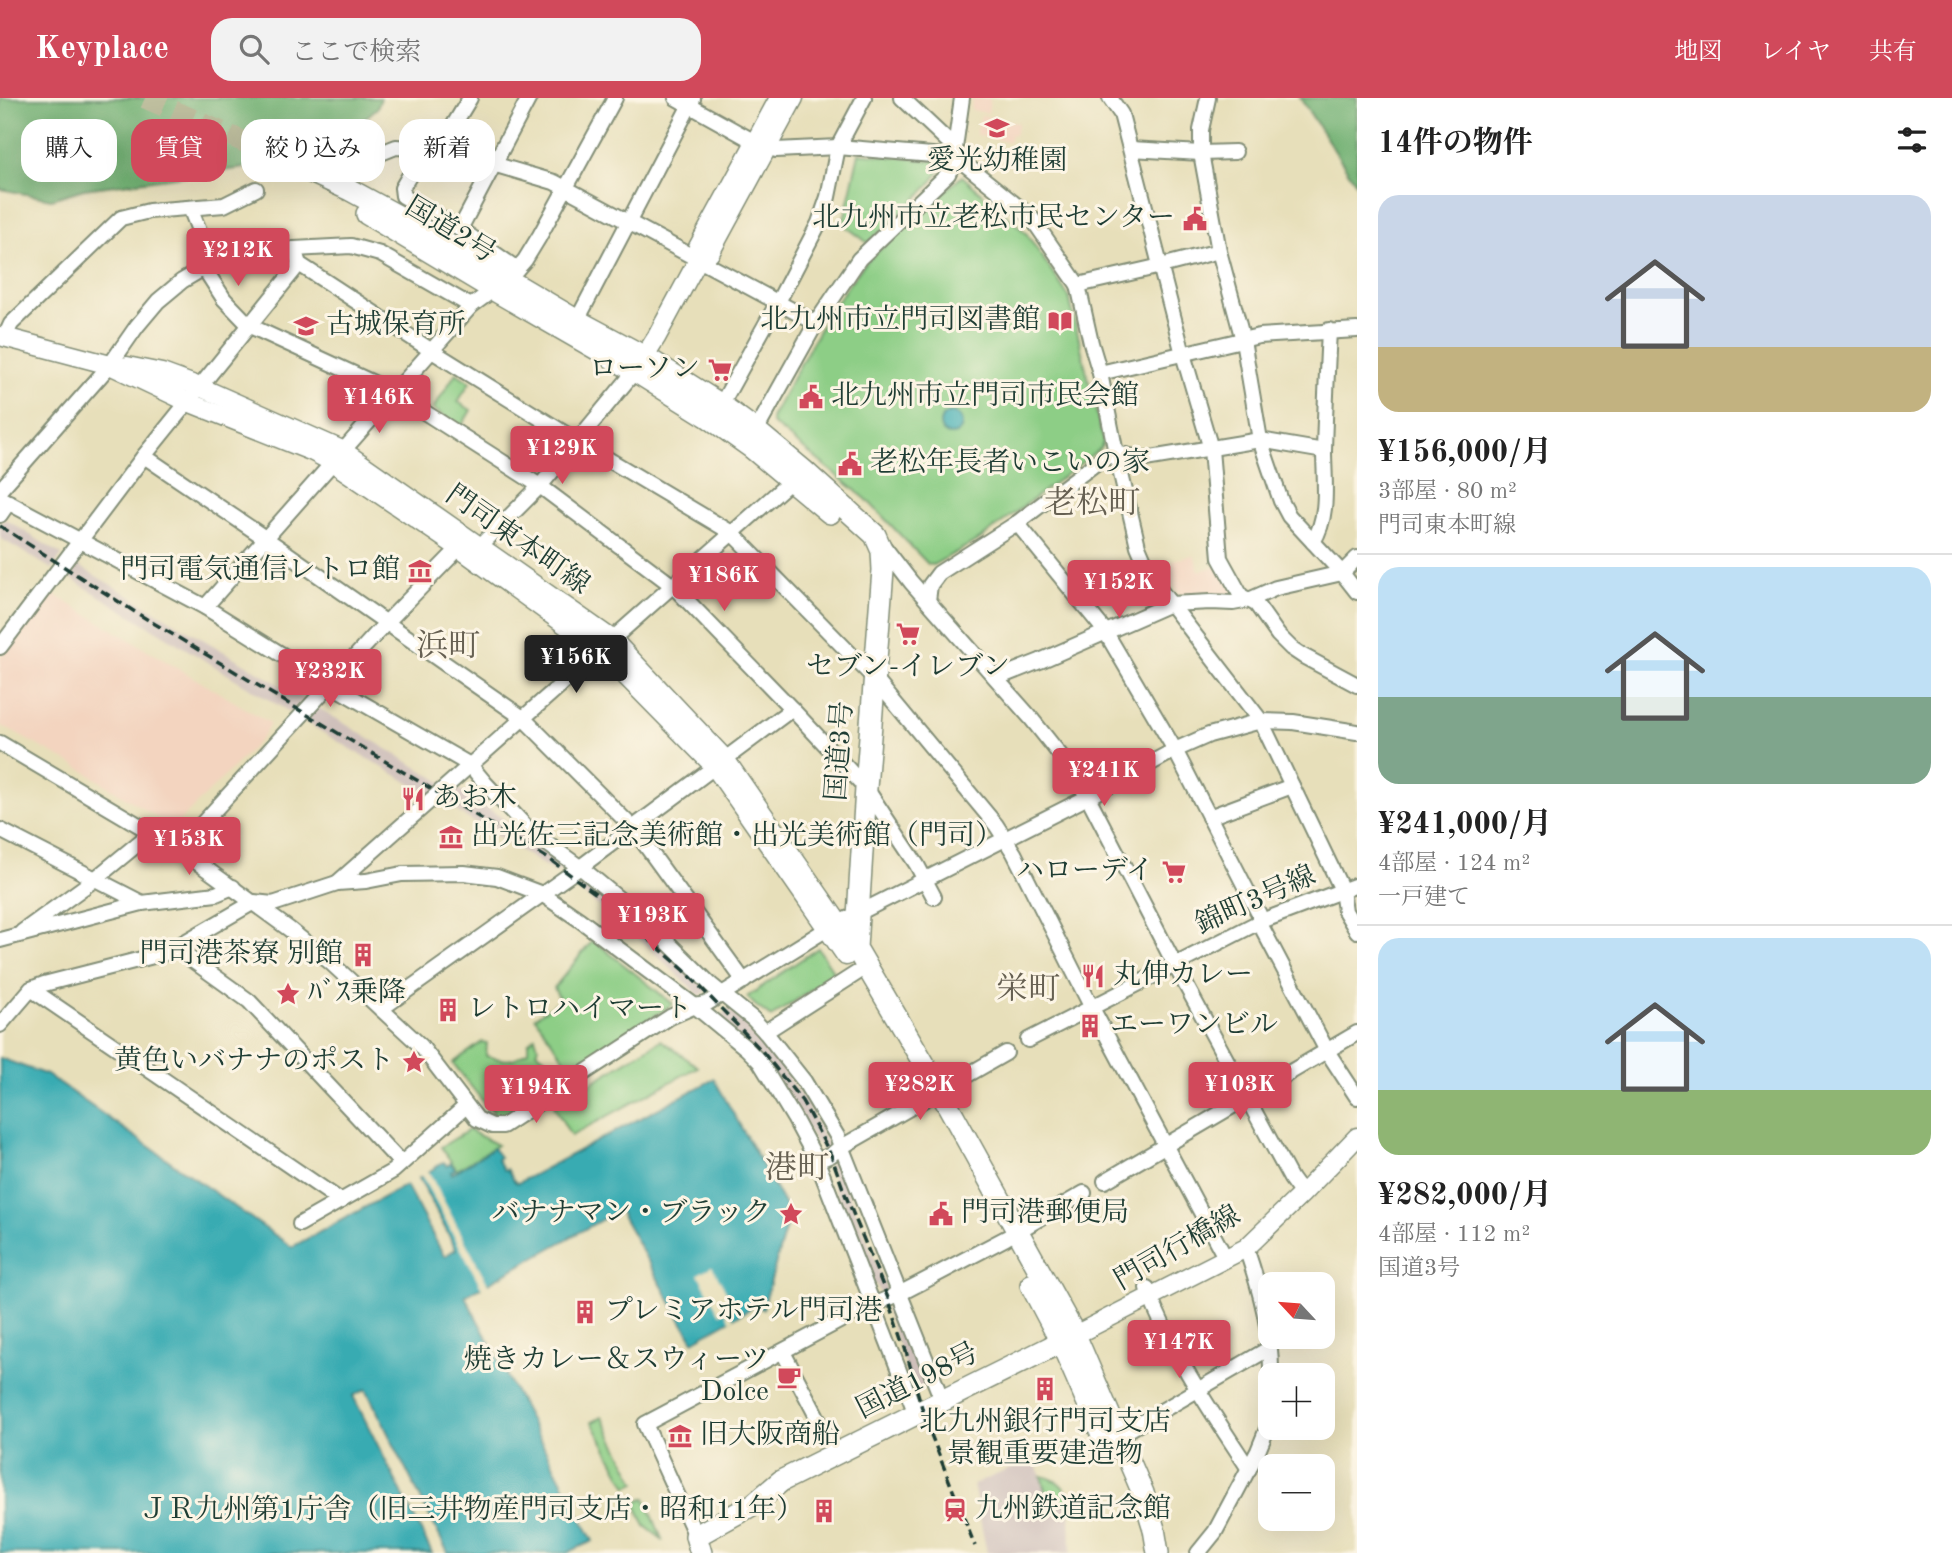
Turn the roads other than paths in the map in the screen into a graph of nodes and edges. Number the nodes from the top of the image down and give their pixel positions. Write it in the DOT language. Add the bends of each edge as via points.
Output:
graph roads {
  1 [pos="470,98"];
  2 [pos="529,98"];
  3 [pos="615,98"];
  4 [pos="676,98"];
  5 [pos="779,98"];
  6 [pos="794,98"];
  7 [pos="864,98"];
  8 [pos="902,98"];
  9 [pos="962,98"];
  10 [pos="1110,98"];
  11 [pos="1208,98"];
  12 [pos="691,101"];
  13 [pos="454,119"];
  14 [pos="761,145"];
  15 [pos="838,147"];
  16 [pos="1131,149"];
  17 [pos="956,152"];
  18 [pos="1235,152"];
  19 [pos="1201,153"];
  20 [pos="495,160"];
  21 [pos="495,165"];
  22 [pos="407,182"];
  23 [pos="484,182"];
  24 [pos="567,188"];
  25 [pos="256,189"];
  26 [pos="190,208"];
  27 [pos="628,220"];
  28 [pos="460,229"];
  29 [pos="294,249"];
  30 [pos="1219,251"];
  31 [pos="698,260"];
  32 [pos="299,264"];
  33 [pos="209,266"];
  34 [pos="1161,266"];
  35 [pos="506,279"];
  36 [pos="1078,285"];
  37 [pos="778,302"];
  38 [pos="471,306"];
  39 [pos="816,323"];
  40 [pos="250,326"];
  41 [pos="573,327"];
  42 [pos="1357,330"];
  43 [pos="1329,331"];
  44 [pos="3,336"];
  45 [pos="1243,340"];
  46 [pos="432,351"];
  47 [pos="1183,354"];
  48 [pos="640,364"];
  49 [pos="110,365"];
  50 [pos="1100,373"];
  51 [pos="200,387"];
  52 [pos="393,392"];
  53 [pos="188,402"];
  54 [pos="721,405"];
  55 [pos="748,438"];
  56 [pos="1260,440"];
  57 [pos="577,441"];
  58 [pos="1211,449"];
  59 [pos="1324,451"];
  60 [pos="1116,453"];
  61 [pos="144,456"];
  62 [pos="337,456"];
  63 [pos="792,480"];
  64 [pos="540,485"];
  65 [pos="2,501"];
  66 [pos="1017,523"];
  67 [pos="732,533"];
  68 [pos="265,538"];
  69 [pos="870,540"];
  70 [pos="81,541"];
  71 [pos="1313,542"];
  72 [pos="479,547"];
  73 [pos="459,548"];
  74 [pos="1357,558"];
  75 [pos="883,559"];
  76 [pos="1342,573"];
  77 [pos="911,582"];
  78 [pos="673,586"];
  79 [pos="1357,592"];
  80 [pos="880,593"];
  81 [pos="1249,600"];
  82 [pos="928,601"];
  83 [pos="1170,604"];
  84 [pos="205,607"];
  85 [pos="386,623"];
  86 [pos="1105,631"];
  87 [pos="606,645"];
  88 [pos="0,647"];
  89 [pos="874,678"];
  90 [pos="997,678"];
  91 [pos="329,684"];
  92 [pos="1357,685"];
  93 [pos="792,709"];
  94 [pos="523,718"];
  95 [pos="1262,721"];
  96 [pos="1357,729"];
  97 [pos="0,743"];
  98 [pos="1175,750"];
  99 [pos="720,763"];
  100 [pos="470,765"];
  101 [pos="1292,786"];
  102 [pos="866,788"];
  103 [pos="1088,797"];
  104 [pos="1209,817"];
  105 [pos="633,828"];
  106 [pos="0,830"];
  107 [pos="151,833"];
  108 [pos="1005,839"];
  109 [pos="179,849"];
  110 [pos="579,868"];
  111 [pos="94,879"];
  112 [pos="925,880"];
  113 [pos="337,883"];
  114 [pos="1357,885"];
  115 [pos="233,887"];
  116 [pos="1342,890"];
  117 [pos="542,894"];
  118 [pos="934,897"];
  119 [pos="254,902"];
  120 [pos="142,903"];
  121 [pos="860,913"];
  122 [pos="1259,922"];
  123 [pos="1357,930"];
  124 [pos="15,937"];
  125 [pos="0,940"];
  126 [pos="183,943"];
  127 [pos="846,945"];
  128 [pos="1175,965"];
  129 [pos="744,981"];
  130 [pos="31,989"];
  131 [pos="722,995"];
  132 [pos="695,1006"];
  133 [pos="1092,1008"];
  134 [pos="381,1009"];
  135 [pos="0,1025"];
  136 [pos="765,1031"];
  137 [pos="1357,1033"];
  138 [pos="1028,1040"];
  139 [pos="1327,1051"];
  140 [pos="1006,1053"];
  141 [pos="935,1094"];
  142 [pos="1357,1097"];
  143 [pos="1247,1098"];
  144 [pos="466,1106"];
  145 [pos="1357,1137"];
  146 [pos="1166,1145"];
  147 [pos="841,1147"];
  148 [pos="817,1161"];
  149 [pos="401,1163"];
  150 [pos="1105,1181"];
  151 [pos="1084,1193"];
  152 [pos="1302,1194"];
  153 [pos="341,1200"];
  154 [pos="299,1224"];
  155 [pos="1011,1234"];
  156 [pos="1246,1248"];
  157 [pos="1226,1259"];
  158 [pos="1258,1290"];
  159 [pos="1148,1293"];
  160 [pos="899,1294"];
  161 [pos="872,1304"];
  162 [pos="1068,1339"];
  163 [pos="1267,1349"];
  164 [pos="783,1352"];
  165 [pos="1197,1390"];
  166 [pos="942,1400"];
  167 [pos="916,1414"];
  168 [pos="1112,1440"];
  169 [pos="1262,1440"];
  170 [pos="836,1453"];
  171 [pos="1249,1469"];
  172 [pos="698,1544"];
  173 [pos="1146,1553"];
  174 [pos="1158,1553"];
  175 [pos="1198,1553"];
  1 -- 13 [label="street"];
  2 -- 20 [label="street"];
  3 -- 24 [label="street"];
  4 -- 12 [label="street"];
  5 -- 14 [label="main road"];
  6 -- 14 [label="main road"];
  7 -- 15 [label="street"];
  8 -- 17 [label="street"];
  9 -- 17 [label="street"];
  10 -- 16 [label="street" via="1121,114"];
  11 -- 19 [label="street"];
  12 -- 14 [label="street"];
  12 -- 27 [label="street"];
  14 -- 15 [label="street" via="776,150"];
  14 -- 31 [label="main road" via="709,253"];
  15 -- 17 [label="street"];
  15 -- 37 [label="street" via="819,223"];
  16 -- 19 [label="street"];
  16 -- 34 [label="street"];
  17 -- 36 [label="street" via="1031,217"];
  17 -- 39 [label="street" via="948,174 859,259"];
  18 -- 19 [label="street"];
  19 -- 30 [label="street"];
  21 -- 24 [label="street"];
  22 -- 28 [label="street" via="403,196"];
  23 -- 28 [label="street"];
  24 -- 27 [label="street"];
  24 -- 35 [label="street" via="540,237"];
  25 -- 26 [label="street" via="224,205"];
  26 -- 33 [label="street"];
  26 -- 44 [label="street" via="121,218"];
  27 -- 31 [label="street"];
  27 -- 41 [label="street"];
  28 -- 35 [label="street"];
  29 -- 32 [label="street"];
  29 -- 33 [label="street"];
  29 -- 38 [label="street" via="351,246 380,254"];
  30 -- 34 [label="street"];
  30 -- 45 [label="street"];
  31 -- 37 [label="street"];
  31 -- 48 [label="main road"];
  32 -- 40 [label="street"];
  32 -- 46 [label="street"];
  33 -- 40 [label="street" via="224,299"];
  33 -- 49 [label="street" via="158,301"];
  34 -- 36 [label="street"];
  34 -- 47 [label="street"];
  35 -- 35 [label="highway, 国道2号" via="362,211 296,165 350,190"];
  35 -- 38 [label="street"];
  35 -- 41 [label="highway, 国道2号"];
  36 -- 50 [label="street"];
  37 -- 39 [label="street"];
  37 -- 54 [label="street"];
  38 -- 46 [label="street"];
  39 -- 55 [label="street"];
  40 -- 51 [label="street"];
  40 -- 52 [label="street"];
  41 -- 48 [label="highway, 国道2号"];
  42 -- 43 [label="street"];
  43 -- 45 [label="street"];
  43 -- 59 [label="street"];
  44 -- 49 [label="main road, 門司東本町線"];
  45 -- 47 [label="street"];
  45 -- 56 [label="street"];
  46 -- 52 [label="street"];
  46 -- 57 [label="street"];
  47 -- 50 [label="street"];
  47 -- 58 [label="street"];
  48 -- 54 [label="highway, 国道2号"];
  48 -- 55 [label="highway, 国道2号" via="707,416"];
  48 -- 57 [label="street"];
  49 -- 51 [label="main road, 門司東本町線" via="162,373"];
  49 -- 53 [label="main road, 門司東本町線"];
  49 -- 65 [label="street"];
  50 -- 60 [label="street"];
  51 -- 53 [label="street"];
  51 -- 62 [label="main road, 門司東本町線"];
  52 -- 62 [label="street"];
  52 -- 64 [label="street"];
  53 -- 61 [label="street"];
  53 -- 62 [label="main road, 門司東本町線" via="313,452"];
  54 -- 55 [label="highway, 国道2号"];
  55 -- 63 [label="highway, 国道2号"];
  55 -- 69 [label="highway, 国道2号"];
  56 -- 58 [label="street"];
  56 -- 59 [label="street"];
  56 -- 71 [label="street" via="1281,501"];
  57 -- 64 [label="street"];
  57 -- 67 [label="street"];
  58 -- 60 [label="street" via="1145,459"];
  58 -- 81 [label="street" via="1220,558 1241,596"];
  59 -- 71 [label="street" via="1325,503"];
  60 -- 66 [label="street" via="1100,460"];
  60 -- 83 [label="street" via="1138,546 1153,581"];
  61 -- 68 [label="street"];
  61 -- 70 [label="street"];
  62 -- 68 [label="street"];
  62 -- 72 [label="main road, 門司東本町線"];
  62 -- 73 [label="main road, 門司東本町線"];
  63 -- 67 [label="street"];
  63 -- 69 [label="highway, 国道2号"];
  64 -- 72 [label="street"];
  64 -- 78 [label="street"];
  65 -- 70 [label="street"];
  66 -- 82 [label="street" via="939,573 930,585"];
  66 -- 86 [label="street"];
  67 -- 78 [label="street"];
  67 -- 89 [label="street"];
  68 -- 84 [label="street"];
  68 -- 85 [label="street"];
  69 -- 75 [label="highway, 国道3号" via="879,543"];
  69 -- 77 [label="street"];
  69 -- 80 [label="highway, 国道3号"];
  70 -- 84 [label="street"];
  70 -- 88 [label="street"];
  71 -- 76 [label="street"];
  72 -- 73 [label="street"];
  72 -- 87 [label="main road, 門司東本町線"];
  73 -- 85 [label="street"];
  73 -- 87 [label="main road, 門司東本町線"];
  74 -- 76 [label="street"];
  75 -- 77 [label="street"];
  75 -- 80 [label="highway, 国道3号"];
  76 -- 79 [label="street"];
  76 -- 81 [label="street" via="1276,588"];
  77 -- 82 [label="street"];
  78 -- 87 [label="street"];
  78 -- 93 [label="street"];
  80 -- 89 [label="highway, 国道3号"];
  81 -- 83 [label="street"];
  81 -- 92 [label="street" via="1292,648"];
  82 -- 90 [label="street"];
  83 -- 86 [label="street"];
  83 -- 95 [label="street"];
  84 -- 91 [label="street"];
  85 -- 91 [label="street"];
  85 -- 94 [label="street"];
  86 -- 90 [label="street"];
  86 -- 98 [label="street"];
  87 -- 94 [label="street"];
  87 -- 99 [label="main road, 門司東本町線"];
  89 -- 102 [label="highway, 国道3号"];
  89 -- 108 [label="street"];
  90 -- 103 [label="street"];
  91 -- 100 [label="street"];
  91 -- 109 [label="street"];
  93 -- 99 [label="street"];
  93 -- 102 [label="street"];
  94 -- 100 [label="street"];
  94 -- 105 [label="street"];
  95 -- 96 [label="street"];
  95 -- 98 [label="street"];
  95 -- 101 [label="street"];
  97 -- 107 [label="street"];
  98 -- 103 [label="street"];
  98 -- 104 [label="street"];
  99 -- 105 [label="street"];
  99 -- 127 [label="main road, 門司東本町線"];
  100 -- 110 [label="street" via="531,832"];
  100 -- 113 [label="street"];
  101 -- 104 [label="street"];
  101 -- 116 [label="street"];
  102 -- 112 [label="street"];
  102 -- 121 [label="highway, 国道3号"];
  103 -- 108 [label="street"];
  103 -- 128 [label="street"];
  104 -- 122 [label="street"];
  105 -- 110 [label="street"];
  105 -- 129 [label="street"];
  106 -- 111 [label="street"];
  107 -- 109 [label="street"];
  107 -- 111 [label="street"];
  108 -- 112 [label="street"];
  108 -- 133 [label="street"];
  109 -- 115 [label="street"];
  110 -- 117 [label="street"];
  110 -- 131 [label="street" via="649,924"];
  111 -- 120 [label="street"];
  111 -- 124 [label="street"];
  112 -- 118 [label="street"];
  112 -- 121 [label="street"];
  113 -- 117 [label="street" via="402,874 464,873 498,877"];
  113 -- 119 [label="street" via="272,904"];
  114 -- 116 [label="street, 錦町3号線"];
  115 -- 119 [label="street"];
  115 -- 120 [label="street" via="216,894"];
  116 -- 122 [label="street, 錦町3号線"];
  116 -- 123 [label="street" via="1345,911"];
  117 -- 132 [label="street"];
  117 -- 134 [label="street"];
  119 -- 126 [label="street"];
  119 -- 134 [label="street"];
  120 -- 124 [label="street"];
  121 -- 127 [label="highway, 国道3号"];
  121 -- 127 [label="street"];
  122 -- 128 [label="street, 錦町3号線"];
  122 -- 139 [label="street"];
  124 -- 125 [label="street"];
  126 -- 130 [label="street" via="169,952"];
  126 -- 149 [label="street" via="185,955 249,1001"];
  127 -- 129 [label="street"];
  127 -- 136 [label="street"];
  127 -- 141 [label="highway"];
  128 -- 133 [label="street, 錦町3号線"];
  128 -- 143 [label="street"];
  129 -- 131 [label="street"];
  130 -- 135 [label="street"];
  130 -- 153 [label="street"];
  131 -- 132 [label="street"];
  131 -- 136 [label="street"];
  132 -- 144 [label="street" via="670,1017 503,1126 477,1119"];
  132 -- 148 [label="street" via="760,1062"];
  133 -- 138 [label="street, 錦町3号線"];
  133 -- 146 [label="street"];
  134 -- 144 [label="street" via="421,1045"];
  136 -- 147 [label="street" via="804,1081"];
  137 -- 139 [label="street"];
  139 -- 142 [label="street"];
  139 -- 143 [label="street"];
  140 -- 141 [label="street"];
  141 -- 147 [label="street"];
  141 -- 155 [label="highway"];
  143 -- 146 [label="street"];
  143 -- 152 [label="street"];
  144 -- 149 [label="street"];
  145 -- 152 [label="main road, 門司行橋線"];
  146 -- 150 [label="street"];
  146 -- 157 [label="street"];
  147 -- 148 [label="street"];
  147 -- 160 [label="street"];
  148 -- 161 [label="street"];
  149 -- 153 [label="street"];
  151 -- 155 [label="street"];
  152 -- 156 [label="main road, 門司行橋線"];
  153 -- 154 [label="street"];
  155 -- 160 [label="street"];
  155 -- 162 [label="highway"];
  156 -- 157 [label="main road, 門司行橋線"];
  156 -- 158 [label="street"];
  157 -- 159 [label="main road, 門司行橋線"];
  159 -- 162 [label="main road, 門司行橋線"];
  159 -- 165 [label="street"];
  160 -- 161 [label="street"];
  160 -- 166 [label="street"];
  161 -- 164 [label="street"];
  161 -- 167 [label="street"];
  162 -- 166 [label="highway, 国道198号"];
  162 -- 168 [label="highway"];
  163 -- 165 [label="street"];
  164 -- 170 [label="street"];
  164 -- 172 [label="street" via="645,1424"];
  165 -- 168 [label="street"];
  165 -- 171 [label="street"];
  166 -- 167 [label="highway, 国道198号"];
  167 -- 170 [label="highway, 国道198号"];
  168 -- 173 [label="highway"];
  168 -- 174 [label="highway" via="1143,1493"];
  169 -- 171 [label="street"];
  170 -- 172 [label="highway, 国道198号" via="781,1481"];
  171 -- 175 [label="street" via="1215,1532"];
}
